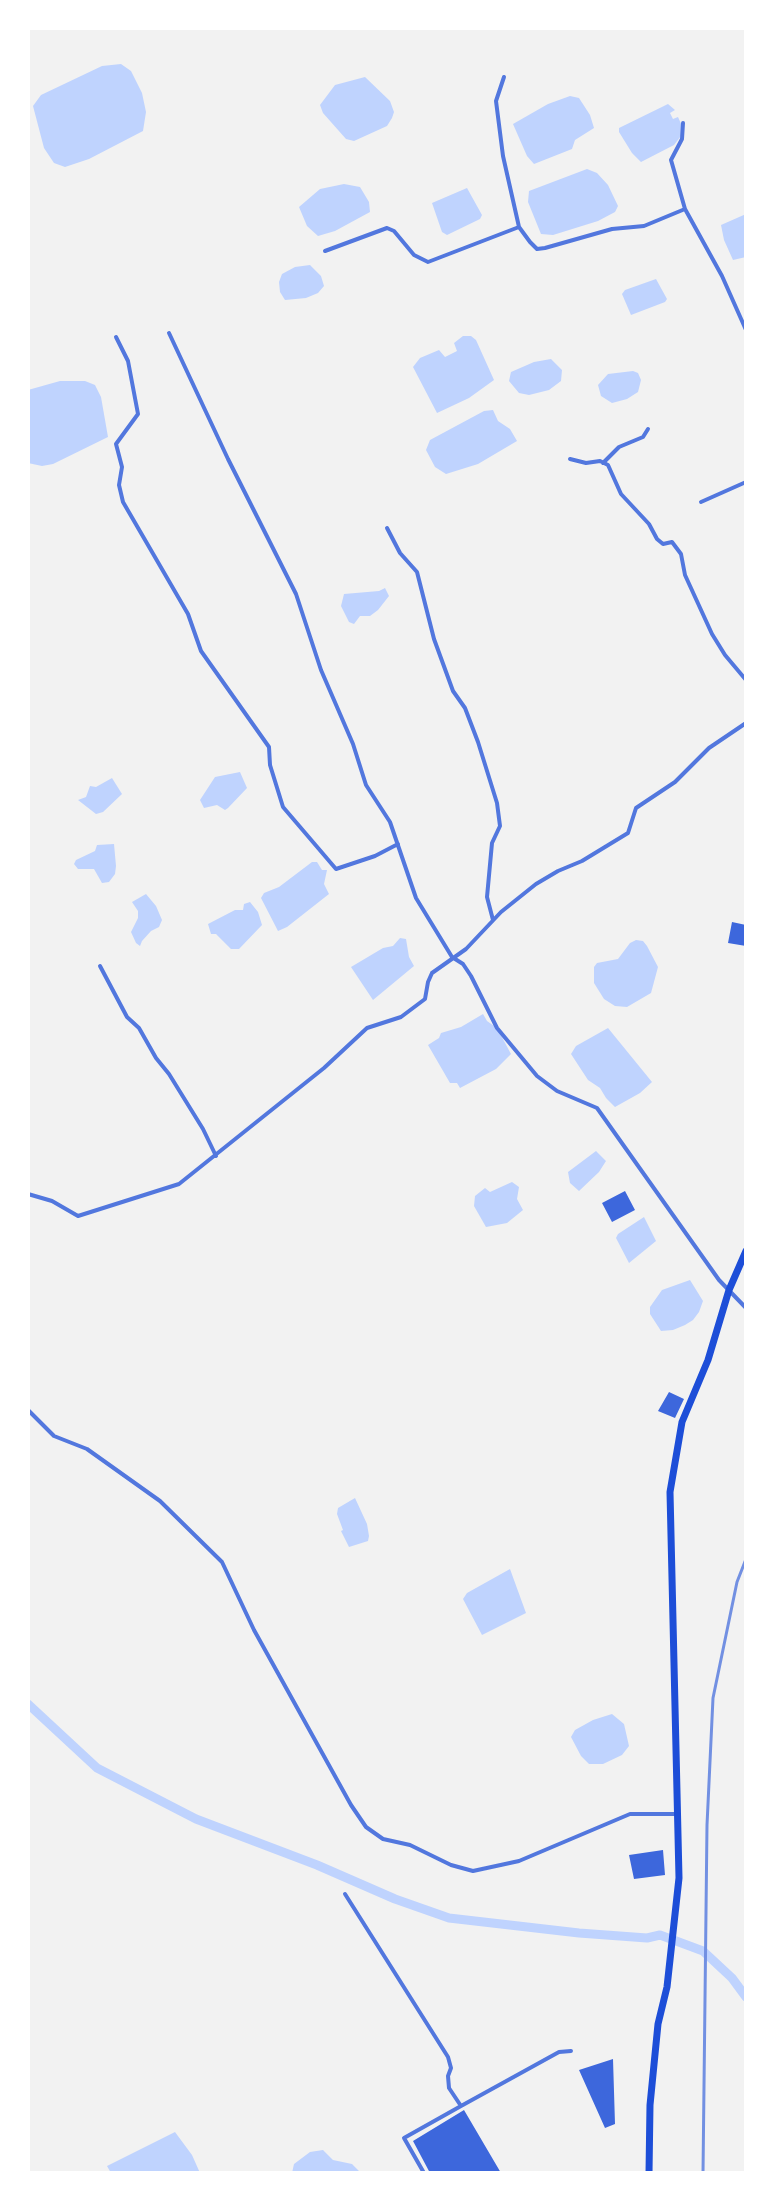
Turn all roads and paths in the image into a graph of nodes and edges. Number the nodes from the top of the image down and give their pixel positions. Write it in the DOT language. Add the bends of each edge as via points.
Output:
graph roads {
  1 [pos="504,77"];
  2 [pos="683,123"];
  3 [pos="685,209"];
  4 [pos="519,227"];
  5 [pos="325,251"];
  6 [pos="746,330"];
  7 [pos="169,333"];
  8 [pos="116,337"];
  9 [pos="648,429"];
  10 [pos="570,459"];
  11 [pos="603,463"];
  12 [pos="746,482"];
  13 [pos="701,502"];
  14 [pos="387,528"];
  15 [pos="746,680"];
  16 [pos="746,723"];
  17 [pos="398,844"];
  18 [pos="493,920"];
  19 [pos="452,957"];
  20 [pos="100,966"];
  21 [pos="216,1156"];
  22 [pos="28,1194"];
  23 [pos="746,1251"];
  24 [pos="729,1290"];
  25 [pos="746,1308"];
  26 [pos="28,1410"];
  27 [pos="679,1814"];
  28 [pos="345,1894"];
  29 [pos="571,2051"];
  30 [pos="461,2106"];
  31 [pos="424,2173"];
  32 [pos="649,2173"];
  1 -- 4 [label="street" via="496,101"];
  2 -- 3 [label="street" via="671,160"];
  3 -- 4 [label="street" via="644,226 537,249"];
  3 -- 6 [label="street"];
  4 -- 5 [label="street" via="428,262 387,228"];
  7 -- 17 [label="street" via="296,594 366,785"];
  8 -- 17 [label="street" via="128,361 138,414 116,444 123,502 188,614 201,651 269,747 283,807 336,869"];
  9 -- 11 [label="street"];
  10 -- 11 [label="street"];
  11 -- 15 [label="street" via="657,539 672,542 681,554 712,634"];
  12 -- 13 [label="street"];
  14 -- 18 [label="street" via="417,572 434,639 465,708 497,803 500,826 492,843 487,897"];
  16 -- 18 [label="street" via="636,808 628,833 536,884"];
  17 -- 19 [label="street" via="416,898"];
  18 -- 19 [label="street"];
  19 -- 21 [label="street" via="432,973 425,999 401,1017 367,1028"];
  19 -- 24 [label="street" via="463,964 492,1021 537,1076 597,1108"];
  20 -- 21 [label="street"];
  21 -- 22 [label="street" via="179,1184 78,1216"];
  23 -- 24 [label="highway"];
  24 -- 25 [label="street"];
  24 -- 27 [label="highway" via="682,1422 670,1492"];
  26 -- 27 [label="street" via="54,1436 87,1449 160,1501 222,1562 351,1805 366,1827 383,1839 473,1871 519,1861 630,1814"];
  27 -- 32 [label="highway" via="677,1903 658,2024"];
  28 -- 30 [label="street" via="448,2057 449,2088"];
  29 -- 30 [label="street" via="559,2052"];
  30 -- 31 [label="street" via="404,2138"];
}
